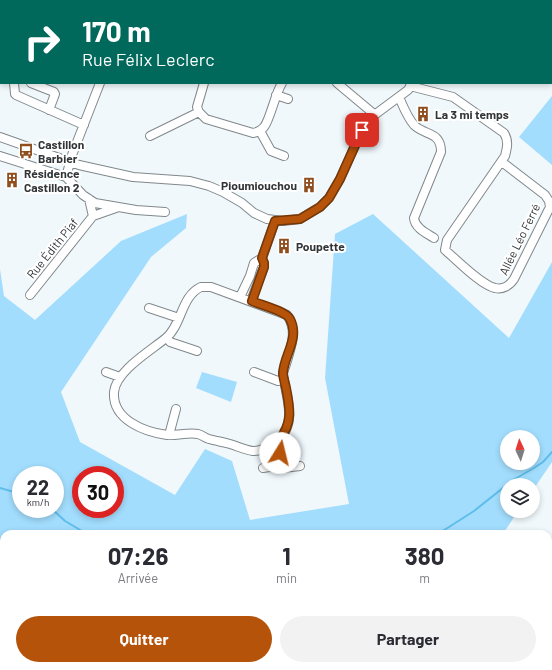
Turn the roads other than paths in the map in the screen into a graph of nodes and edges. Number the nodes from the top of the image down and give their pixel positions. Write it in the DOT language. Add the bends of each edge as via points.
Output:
graph roads {
  1 [pos="14,84"];
  2 [pos="34,84"];
  3 [pos="100,84"];
  4 [pos="204,84"];
  5 [pos="282,84"];
  6 [pos="339,84"];
  7 [pos="411,84"];
  8 [pos="276,96"];
  9 [pos="399,97"];
  10 [pos="288,99"];
  11 [pos="49,110"];
  12 [pos="200,112"];
  13 [pos="374,114"];
  14 [pos="84,125"];
  15 [pos="260,131"];
  16 [pos="150,136"];
  17 [pos="0,137"];
  18 [pos="0,156"];
  19 [pos="284,156"];
  20 [pos="70,162"];
  21 [pos="502,162"];
  22 [pos="66,177"];
  23 [pos="89,199"];
  24 [pos="118,207"];
  25 [pos="165,212"];
  26 [pos="93,216"];
  27 [pos="275,221"];
  28 [pos="434,238"];
  29 [pos="262,258"];
  30 [pos="250,276"];
  31 [pos="259,280"];
  32 [pos="30,295"];
  33 [pos="240,297"];
  34 [pos="252,301"];
  35 [pos="149,308"];
  36 [pos="179,318"];
  37 [pos="167,338"];
  38 [pos="197,351"];
  39 [pos="106,372"];
  40 [pos="254,372"];
  41 [pos="120,376"];
  42 [pos="284,379"];
  43 [pos="176,409"];
  44 [pos="169,435"];
  45 [pos="279,440"];
  46 [pos="282,465"];
  47 [pos="300,466"];
  48 [pos="263,468"];
  1 -- 11 [label="street" via="16,96"];
  2 -- 11 [label="street" via="54,92"];
  3 -- 14 [label="street"];
  4 -- 12 [label="street" via="197,107"];
  5 -- 8 [label="street"];
  6 -- 13 [label="street"];
  7 -- 9 [label="street"];
  7 -- 21 [label="street, Allée Léo Ferré" via="453,97 504,133 508,144"];
  8 -- 10 [label="street"];
  8 -- 15 [label="street" via="266,126"];
  9 -- 13 [label="street"];
  9 -- 28 [label="street" via="408,118 415,126 436,137 441,143 441,152 414,218 415,224"];
  11 -- 14 [label="street"];
  12 -- 15 [label="street" via="206,119 253,133"];
  12 -- 16 [label="street"];
  13 -- 27 [label="street" via="362,130 329,198 320,207 300,219"];
  14 -- 20 [label="street"];
  15 -- 19 [label="street" via="271,151"];
  17 -- 20 [label="street"];
  18 -- 22 [label="street"];
  20 -- 22 [label="street"];
  20 -- 27 [label="street" via="133,178 190,181 209,186 242,203 254,213"];
  21 -- 21 [label="street, Allée Léo Ferré" via="445,245 445,250 486,285 497,289 510,285 514,280 550,207 550,201 545,195"];
  22 -- 23 [label="street"];
  23 -- 24 [label="street" via="95,203"];
  23 -- 26 [label="street, Rue Édith Piaf"];
  24 -- 25 [label="street"];
  24 -- 26 [label="street, Rue Édith Piaf"];
  26 -- 32 [label="street, Rue Édith Piaf"];
  27 -- 29 [label="street"];
  29 -- 30 [label="street" via="254,263"];
  29 -- 31 [label="street" via="264,267"];
  30 -- 31 [label="street"];
  30 -- 33 [label="street"];
  31 -- 34 [label="street"];
  33 -- 34 [label="street"];
  33 -- 36 [label="street" via="211,287 201,287 194,290"];
  34 -- 42 [label="street" via="287,315 291,320 294,329 293,342 283,373"];
  35 -- 36 [label="street"];
  36 -- 37 [label="street" via="174,331"];
  37 -- 38 [label="street" via="170,342"];
  37 -- 41 [label="street"];
  39 -- 41 [label="street"];
  40 -- 42 [label="street" via="278,381"];
  41 -- 44 [label="street" via="114,392 121,413 130,423 148,431"];
  42 -- 45 [label="street" via="290,410 289,422"];
  43 -- 44 [label="street"];
  44 -- 45 [label="street" via="198,434 254,451 272,446"];
  45 -- 46 [label="street"];
  46 -- 47 [label="street" via="283,468"];
  46 -- 48 [label="street"];
}
